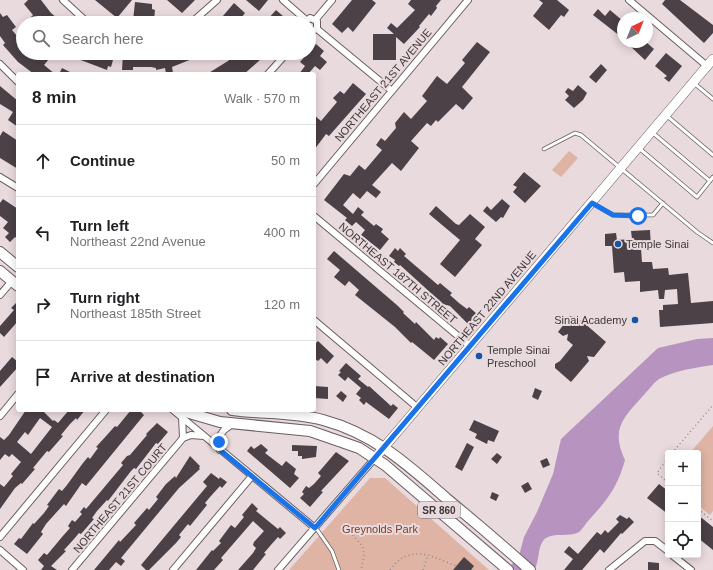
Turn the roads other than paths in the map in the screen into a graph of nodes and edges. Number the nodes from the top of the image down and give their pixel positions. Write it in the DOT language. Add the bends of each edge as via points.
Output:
graph roads {
  1 [pos="63,0"];
  2 [pos="217,0"];
  3 [pos="283,0"];
  4 [pos="332,0"];
  5 [pos="468,0"];
  6 [pos="629,0"];
  7 [pos="80,16"];
  8 [pos="198,16"];
  9 [pos="300,16"];
  10 [pos="316,19"];
  11 [pos="317,29"];
  12 [pos="281,60"];
  13 [pos="0,64"];
  14 [pos="711,66"];
  15 [pos="270,72"];
  16 [pos="16,80"];
  17 [pos="693,83"];
  18 [pos="392,91"];
  19 [pos="713,99"];
  20 [pos="666,115"];
  21 [pos="651,132"];
  22 [pos="638,148"];
  23 [pos="544,149"];
  24 [pos="713,155"];
  25 [pos="622,167"];
  26 [pos="0,177"];
  27 [pos="713,177"];
  28 [pos="710,181"];
  29 [pos="316,182"];
  30 [pos="16,187"];
  31 [pos="592,203"];
  32 [pos="663,203"];
  33 [pos="316,218"];
  34 [pos="713,244"];
  35 [pos="0,252"];
  36 [pos="16,265"];
  37 [pos="0,271"];
  38 [pos="15,283"];
  39 [pos="0,295"];
  40 [pos="316,322"];
  41 [pos="470,346"];
  42 [pos="16,396"];
  43 [pos="418,408"];
  44 [pos="104,412"];
  45 [pos="264,412"];
  46 [pos="180,414"];
  47 [pos="0,416"];
  48 [pos="232,424"];
  49 [pos="204,436"];
  50 [pos="183,438"];
  51 [pos="385,447"];
  52 [pos="220,450"];
  53 [pos="375,458"];
  54 [pos="252,476"];
  55 [pos="315,528"];
  56 [pos="491,536"];
  57 [pos="0,537"];
  58 [pos="481,547"];
  59 [pos="665,549"];
  60 [pos="1,554"];
  61 [pos="676,558"];
  62 [pos="505,567"];
  63 [pos="23,570"];
  64 [pos="72,570"];
  65 [pos="173,570"];
  66 [pos="278,570"];
  67 [pos="339,570"];
  68 [pos="530,570"];
  69 [pos="609,570"];
  70 [pos="691,570"];
  1 -- 7 [label="street"];
  2 -- 8 [label="street"];
  3 -- 9 [label="street"];
  4 -- 10 [label="street"];
  5 -- 18 [label="street, NORTHEAST 21ST AVENUE"];
  6 -- 14 [label="street"];
  10 -- 11 [label="street"];
  11 -- 18 [label="street"];
  12 -- 15 [label="street"];
  13 -- 16 [label="street"];
  14 -- 17 [label="street, NORTHEAST 22ND AVENUE"];
  17 -- 19 [label="lane"];
  17 -- 20 [label="street, NORTHEAST 22ND AVENUE"];
  18 -- 29 [label="street, NORTHEAST 21ST AVENUE"];
  20 -- 21 [label="street, NORTHEAST 22ND AVENUE"];
  20 -- 24 [label="lane"];
  21 -- 22 [label="street, NORTHEAST 22ND AVENUE"];
  21 -- 28 [label="lane"];
  22 -- 25 [label="street, NORTHEAST 22ND AVENUE"];
  22 -- 28 [label="lane" via="697,197"];
  23 -- 25 [label="lane" via="574,133 581,135"];
  25 -- 31 [label="street, NORTHEAST 22ND AVENUE"];
  25 -- 32 [label="lane"];
  26 -- 30 [label="street"];
  27 -- 28 [label="lane"];
  31 -- 32 [label="lane" via="613,215 638,216 653,215"];
  31 -- 41 [label="street, NORTHEAST 22ND AVENUE"];
  32 -- 34 [label="lane"];
  33 -- 41 [label="street, NORTHEAST 187TH STREET"];
  35 -- 36 [label="main road"];
  37 -- 38 [label="main road"];
  38 -- 39 [label="street"];
  40 -- 43 [label="street"];
  41 -- 43 [label="street, NORTHEAST 22ND AVENUE"];
  42 -- 47 [label="street"];
  43 -- 51 [label="street, NORTHEAST 22ND AVENUE"];
  44 -- 57 [label="street"];
  45 -- 51 [label="main road, SR 860" via="295,414 323,420 351,429"];
  46 -- 48 [label="main road, SR 860"];
  46 -- 49 [label="street"];
  46 -- 50 [label="street"];
  48 -- 52 [label="street" via="219,437"];
  48 -- 53 [label="main road, SR 860" via="293,428 318,433"];
  49 -- 50 [label="street" via="191,435"];
  49 -- 52 [label="street"];
  50 -- 64 [label="street, NORTHEAST 21ST COURT"];
  51 -- 53 [label="street, NORTHEAST 22ND AVENUE"];
  51 -- 56 [label="main road, SR 860"];
  52 -- 54 [label="street"];
  53 -- 55 [label="street, NORTHEAST 22ND AVENUE"];
  53 -- 58 [label="main road, SR 860"];
  54 -- 55 [label="street"];
  54 -- 65 [label="street"];
  55 -- 66 [label="street, NORTHEAST 22ND AVENUE"];
  55 -- 67 [label="lane" via="332,551"];
  56 -- 58 [label="main road"];
  56 -- 68 [label="main road, SR 860"];
  58 -- 62 [label="main road, SR 860"];
  59 -- 69 [label="street" via="655,541 645,541"];
  60 -- 63 [label="street"];
  61 -- 70 [label="street"];
}
